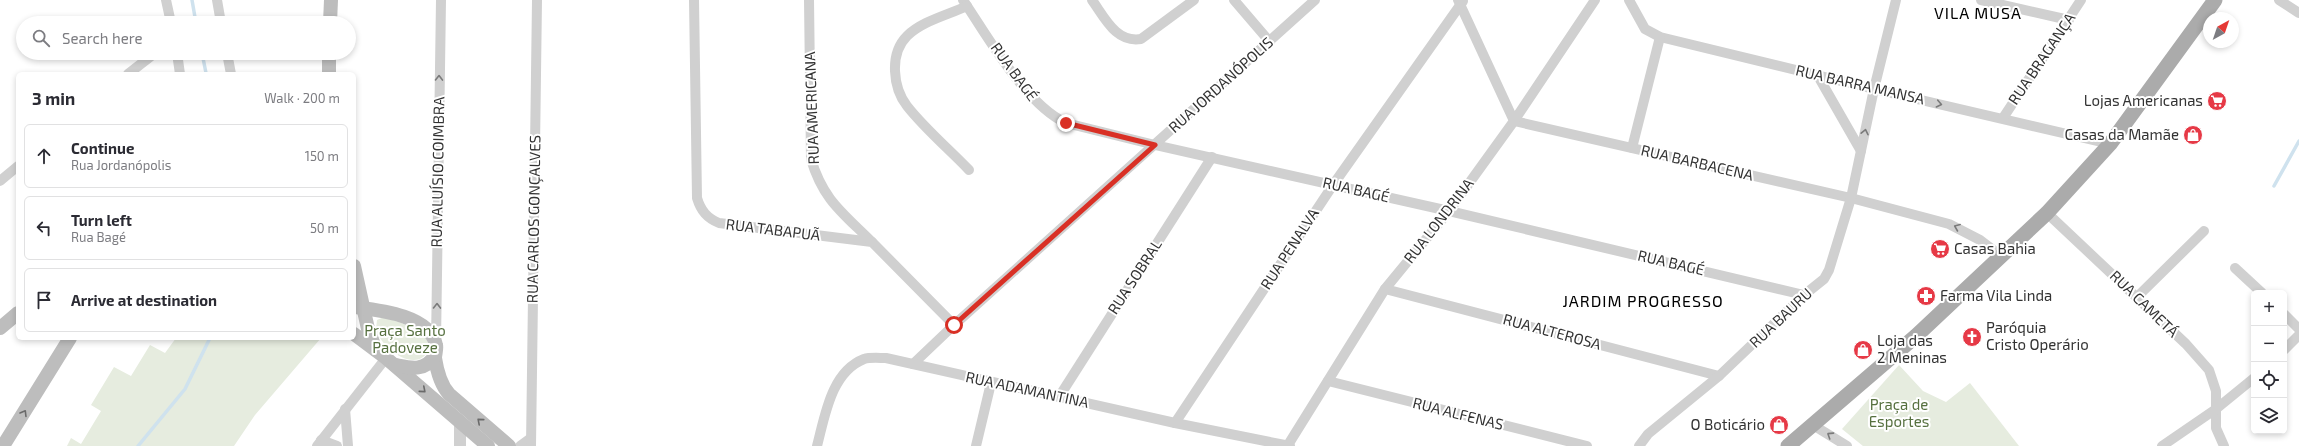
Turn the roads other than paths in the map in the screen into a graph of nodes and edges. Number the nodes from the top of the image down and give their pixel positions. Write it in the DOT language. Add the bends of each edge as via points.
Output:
graph roads {
  1 [pos="166,0"];
  2 [pos="217,0"];
  3 [pos="331,0"];
  4 [pos="441,0"];
  5 [pos="537,0"];
  6 [pos="694,0"];
  7 [pos="809,0"];
  8 [pos="1092,0"];
  9 [pos="1194,0"];
  10 [pos="1234,0"];
  11 [pos="1315,0"];
  12 [pos="1595,0"];
  13 [pos="1629,0"];
  14 [pos="1896,0"];
  15 [pos="1981,0"];
  16 [pos="2081,0"];
  17 [pos="2215,0"];
  18 [pos="2279,0"];
  19 [pos="1461,1"];
  20 [pos="2004,2"];
  21 [pos="965,3"];
  22 [pos="2299,13"];
  23 [pos="169,16"];
  24 [pos="220,16"];
  25 [pos="330,16"];
  26 [pos="2069,20"];
  27 [pos="1660,37"];
  28 [pos="1270,42"];
  29 [pos="146,60"];
  30 [pos="178,60"];
  31 [pos="228,60"];
  32 [pos="330,60"];
  33 [pos="131,72"];
  34 [pos="180,72"];
  35 [pos="231,72"];
  36 [pos="329,72"];
  37 [pos="1818,76"];
  38 [pos="1874,89"];
  39 [pos="2003,118"];
  40 [pos="1514,121"];
  41 [pos="2110,144"];
  42 [pos="1155,145"];
  43 [pos="1632,148"];
  44 [pos="1861,151"];
  45 [pos="1212,157"];
  46 [pos="16,168"];
  47 [pos="969,170"];
  48 [pos="0,181"];
  49 [pos="1333,185"];
  50 [pos="1851,198"];
  51 [pos="1449,210"];
  52 [pos="2047,213"];
  53 [pos="2204,231"];
  54 [pos="872,242"];
  55 [pos="2001,256"];
  56 [pos="2235,268"];
  57 [pos="356,283"];
  58 [pos="1384,289"];
  59 [pos="2259,290"];
  60 [pos="1804,294"];
  61 [pos="2137,298"];
  62 [pos="359,308"];
  63 [pos="16,315"];
  64 [pos="2287,317"];
  65 [pos="954,325"];
  66 [pos="0,328"];
  67 [pos="2299,329"];
  68 [pos="2299,335"];
  69 [pos="356,336"];
  70 [pos="69,340"];
  71 [pos="2287,347"];
  72 [pos="435,350"];
  73 [pos="385,358"];
  74 [pos="913,364"];
  75 [pos="1719,376"];
  76 [pos="2251,380"];
  77 [pos="1328,381"];
  78 [pos="991,383"];
  79 [pos="1059,397"];
  80 [pos="345,409"];
  81 [pos="2216,409"];
  82 [pos="460,422"];
  83 [pos="1175,423"];
  84 [pos="1813,425"];
  85 [pos="531,442"];
  86 [pos="319,443"];
  87 [pos="3,446"];
  88 [pos="337,446"];
  89 [pos="348,446"];
  90 [pos="460,446"];
  91 [pos="488,446"];
  92 [pos="510,446"];
  93 [pos="520,446"];
  94 [pos="817,446"];
  95 [pos="976,446"];
  96 [pos="1289,446"];
  97 [pos="1588,446"];
  98 [pos="1639,446"];
  99 [pos="1788,446"];
  100 [pos="1847,446"];
  101 [pos="2162,446"];
  102 [pos="2224,446"];
  1 -- 23 [label="street"];
  2 -- 24 [label="street"];
  3 -- 25 [label="main road"];
  72 -- 4 [label="street, RUA ALUÍSIO COIMBRA, one-way"];
  5 -- 85 [label="street, RUA CARLOS GONÇALVES"];
  6 -- 54 [label="street, RUA TABAPUÃ" via="697,198 700,208 708,218 719,223"];
  7 -- 54 [label="street, RUA AMERICANA" via="811,159 817,180 829,200"];
  8 -- 9 [label="street" via="1115,32 1133,40 1141,39"];
  10 -- 28 [label="street"];
  11 -- 28 [label="street, RUA JORDANÓPOLIS"];
  12 -- 40 [label="street, RUA LONDRINA"];
  13 -- 27 [label="street, RUA BARRA MANSA" via="1645,29"];
  14 -- 38 [label="street, RUA BAURU"];
  15 -- 20 [label="street"];
  16 -- 26 [label="street, RUA BRAGANÇA"];
  17 -- 41 [label="main road"];
  18 -- 22 [label="street"];
  19 -- 40 [label="street"];
  19 -- 49 [label="street, RUA PENALVA"];
  20 -- 26 [label="street"];
  21 -- 42 [label="street, RUA BAGÉ" via="1029,94 1054,117 1082,128"];
  21 -- 47 [label="street" via="907,36 900,46 895,67 899,90 907,106"];
  26 -- 39 [label="street, RUA BRAGANÇA"];
  27 -- 37 [label="street, RUA BARRA MANSA"];
  27 -- 43 [label="street"];
  28 -- 42 [label="street, RUA JORDANÓPOLIS"];
  29 -- 33 [label="street"];
  30 -- 34 [label="street"];
  31 -- 35 [label="street"];
  32 -- 36 [label="main road"];
  37 -- 38 [label="street, RUA BARRA MANSA"];
  37 -- 44 [label="street"];
  38 -- 39 [label="street, RUA BARRA MANSA, one-way"];
  44 -- 38 [label="street, RUA BAURU, one-way"];
  39 -- 41 [label="street, RUA BARRA MANSA"];
  40 -- 43 [label="street, RUA BARBACENA"];
  40 -- 51 [label="street, RUA LONDRINA"];
  41 -- 52 [label="main road"];
  42 -- 45 [label="street, RUA BAGÉ"];
  42 -- 65 [label="street, RUA JORDANÓPOLIS"];
  43 -- 50 [label="street, RUA BARBACENA"];
  44 -- 50 [label="street, RUA BAURU"];
  45 -- 49 [label="street, RUA BAGÉ"];
  45 -- 79 [label="street, RUA SOBRAL"];
  46 -- 48 [label="street"];
  49 -- 51 [label="street, RUA BAGÉ"];
  49 -- 83 [label="street, RUA PENALVA"];
  55 -- 50 [label="street, RUA BARBACENA, one-way" via="1962,229"];
  50 -- 60 [label="street, RUA BAURU" via="1829,270 1824,279"];
  51 -- 58 [label="street, RUA LONDRINA"];
  51 -- 60 [label="street, RUA BAGÉ"];
  52 -- 55 [label="main road"];
  52 -- 61 [label="street, RUA CAMETÁ"];
  53 -- 61 [label="street"];
  54 -- 65 [label="street"];
  55 -- 84 [label="main road" via="1916,336"];
  56 -- 59 [label="street"];
  57 -- 62 [label="main road"];
  58 -- 75 [label="street, RUA ALTEROSA"];
  58 -- 77 [label="street, RUA LONDRINA"];
  60 -- 75 [label="street, RUA BAURU"];
  61 -- 81 [label="street, RUA CAMETÁ" via="2210,370 2216,391"];
  62 -- 72 [label="main road" via="399,314 418,323 428,331"];
  62 -- 73 [label="main road"];
  63 -- 66 [label="main road"];
  64 -- 67 [label="street"];
  65 -- 74 [label="street, RUA JORDANÓPOLIS"];
  68 -- 71 [label="street"];
  69 -- 73 [label="main road"];
  87 -- 70 [label="main road, one-way"];
  72 -- 73 [label="main road" via="430,362 418,368"];
  92 -- 72 [label="main road, one-way" via="446,391 438,375"];
  73 -- 80 [label="street"];
  73 -- 82 [label="main road, one-way"];
  74 -- 78 [label="street, RUA ADAMANTINA"];
  74 -- 94 [label="street, RUA ADAMANTINA" via="886,358 864,359 844,372 831,395"];
  75 -- 98 [label="street, RUA BAURU" via="1648,434"];
  76 -- 81 [label="street"];
  77 -- 96 [label="street, RUA LONDRINA"];
  77 -- 97 [label="street, RUA ALFENAS"];
  78 -- 79 [label="street, RUA ADAMANTINA"];
  78 -- 95 [label="street"];
  79 -- 83 [label="street, RUA ADAMANTINA"];
  80 -- 86 [label="street"];
  80 -- 89 [label="street"];
  81 -- 101 [label="street"];
  81 -- 102 [label="street, RUA CAMETÁ" via="2216,428"];
  82 -- 90 [label="street"];
  82 -- 91 [label="main road"];
  83 -- 96 [label="street, RUA ADAMANTINA"];
  84 -- 99 [label="main road"];
  100 -- 84 [label="street, one-way"];
  85 -- 93 [label="street, RUA CARLOS GONÇALVES"];
  86 -- 88 [label="street"];
}
